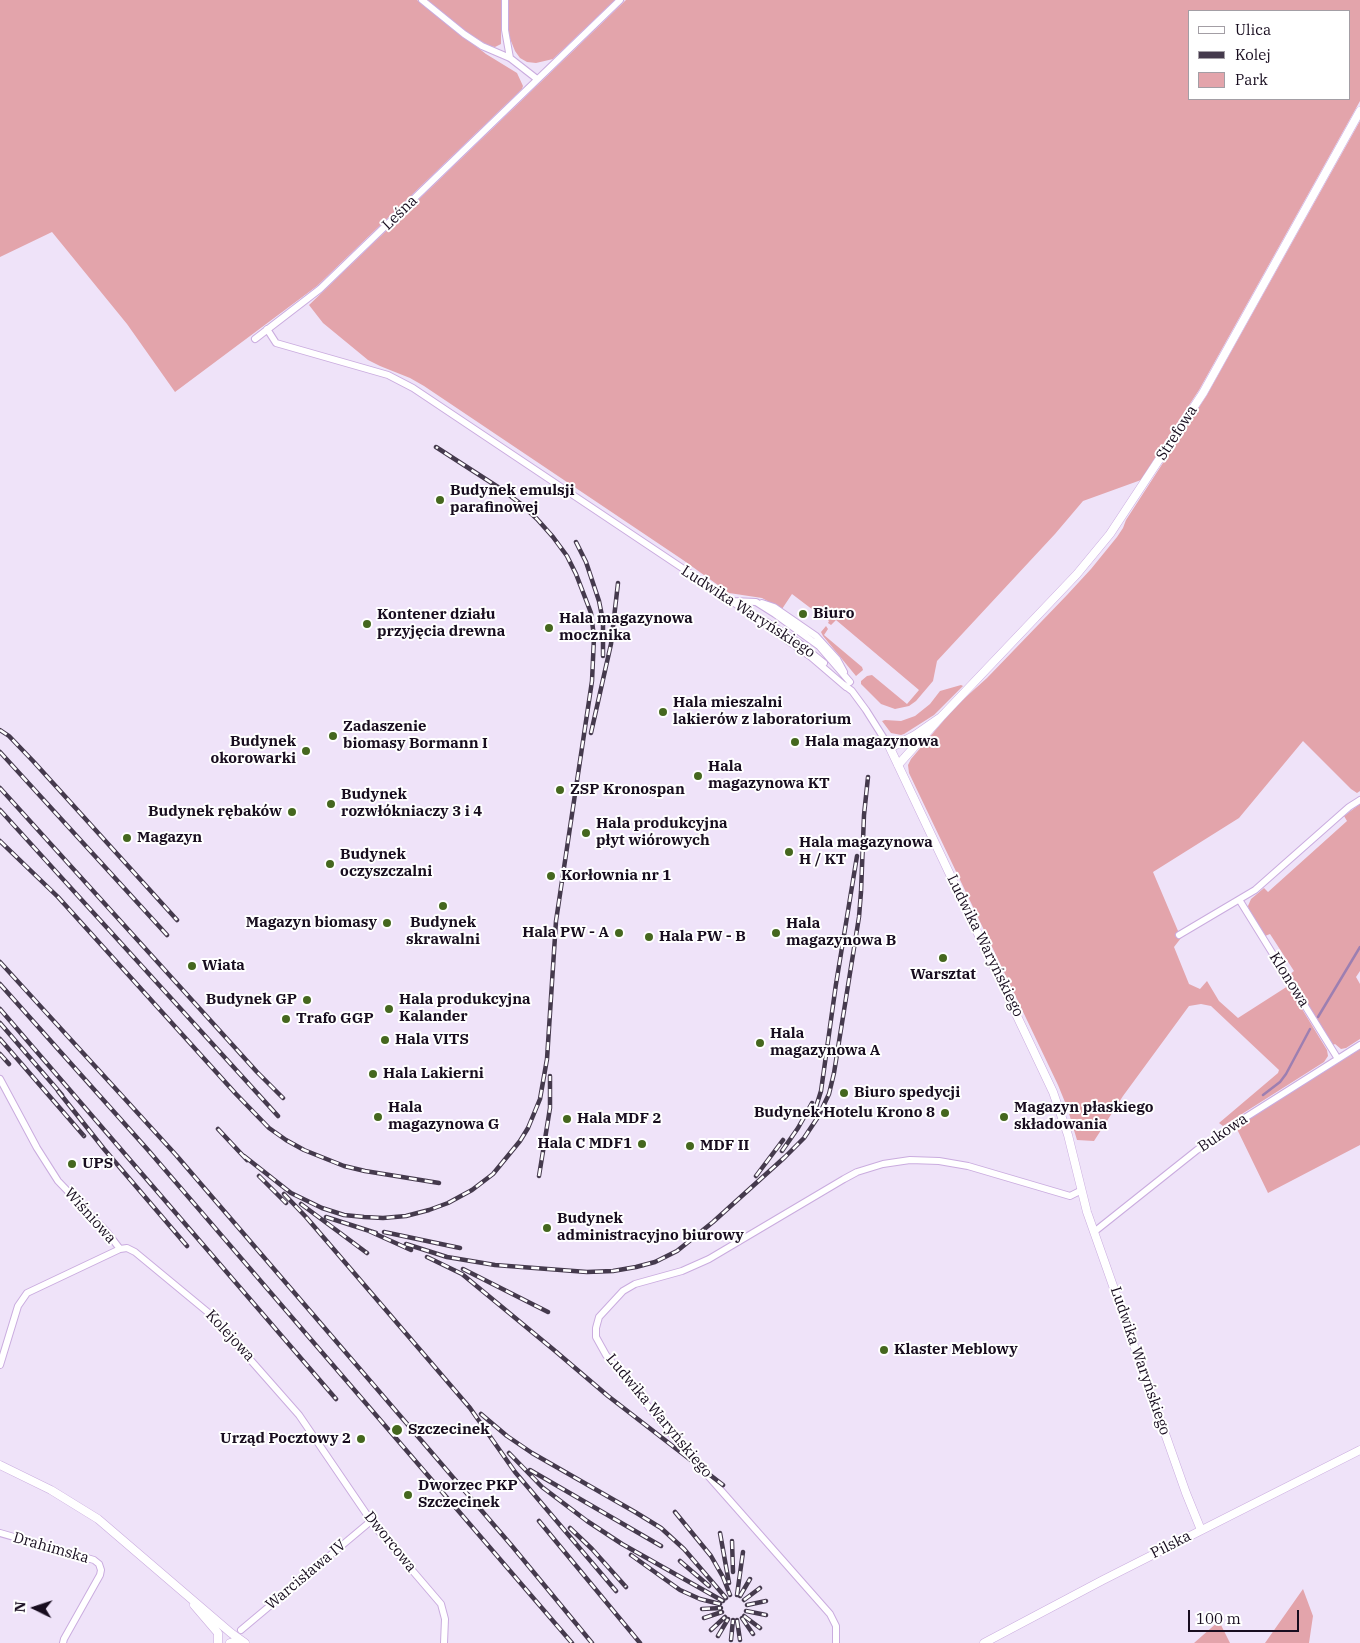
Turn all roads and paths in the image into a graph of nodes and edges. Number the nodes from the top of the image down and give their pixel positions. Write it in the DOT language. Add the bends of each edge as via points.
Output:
graph roads {
  1 [pos="422,0"];
  2 [pos="505,0"];
  3 [pos="620,0"];
  4 [pos="510,58"];
  5 [pos="537,79"];
  6 [pos="1360,111"];
  7 [pos="267,330"];
  8 [pos="255,339"];
  9 [pos="730,600"];
  10 [pos="848,685"];
  11 [pos="941,716"];
  12 [pos="890,748"];
  13 [pos="898,765"];
  14 [pos="1360,800"];
  15 [pos="1240,901"];
  16 [pos="1179,935"];
  17 [pos="1360,1045"];
  18 [pos="1338,1059"];
  19 [pos="0,1079"];
  20 [pos="1080,1191"];
  21 [pos="1094,1232"];
  22 [pos="120,1249"];
  23 [pos="0,1365"];
  24 [pos="321,1447"];
  25 [pos="1360,1450"];
  26 [pos="0,1465"];
  27 [pos="371,1520"];
  28 [pos="1202,1530"];
  29 [pos="0,1534"];
  30 [pos="186,1594"];
  31 [pos="241,1630"];
  32 [pos="241,1642"];
  33 [pos="444,1642"];
  34 [pos="63,1643"];
  35 [pos="218,1643"];
  36 [pos="230,1643"];
  37 [pos="836,1643"];
  38 [pos="984,1643"];
  1 -- 4 [label="street" via="464,34 489,50"];
  2 -- 4 [label="street" via="505,30"];
  3 -- 5 [label="street, Leśna"];
  4 -- 5 [label="street"];
  5 -- 7 [label="street, Leśna" via="320,290"];
  6 -- 11 [label="street, Strefowa" via="1203,392 1114,528 1077,574"];
  7 -- 8 [label="street, Leśna"];
  7 -- 9 [label="street, Ludwika Waryńskiego" via="276,343 358,366 413,388"];
  9 -- 10 [label="street, Ludwika Waryńskiego" via="798,642"];
  9 -- 10 [label="street" via="756,602 812,640"];
  10 -- 12 [label="street, Ludwika Waryńskiego"];
  11 -- 12 [label="street, Strefowa"];
  11 -- 13 [label="street, Strefowa"];
  12 -- 13 [label="street, Ludwika Waryńskiego"];
  13 -- 20 [label="street, Ludwika Waryńskiego" via="1053,1092 1068,1135"];
  14 -- 15 [label="street"];
  15 -- 16 [label="street"];
  15 -- 18 [label="street, Klonowa"];
  17 -- 18 [label="street, Bukowa"];
  18 -- 21 [label="street, Bukowa" via="1205,1145"];
  19 -- 22 [label="street, Wiśniowa" via="58,1181"];
  20 -- 21 [label="street, Ludwika Waryńskiego"];
  20 -- 37 [label="street, Ludwika Waryńskiego" via="1070,1196 968,1166 939,1161 910,1160 883,1164 844,1179 709,1259 629,1288 600,1317 596,1337 606,1355 830,1614 836,1626"];
  21 -- 28 [label="street, Ludwika Waryńskiego"];
  22 -- 23 [label="street, Wiśniowa" via="27,1293 18,1306"];
  22 -- 24 [label="street, Kolejowa" via="135,1252 210,1314 292,1406"];
  24 -- 27 [label="street, Dworcowa"];
  25 -- 28 [label="street, Pilska"];
  26 -- 30 [label="street" via="89,1513"];
  27 -- 31 [label="street, Warcisława IV"];
  27 -- 33 [label="street, Dworcowa" via="441,1604 445,1619"];
  28 -- 38 [label="street, Pilska"];
  29 -- 34 [label="street, Drahimska" via="94,1560 100,1567 100,1575"];
  30 -- 32 [label="street"];
  30 -- 35 [label="street" via="218,1633"];
  32 -- 36 [label="street"];
}
